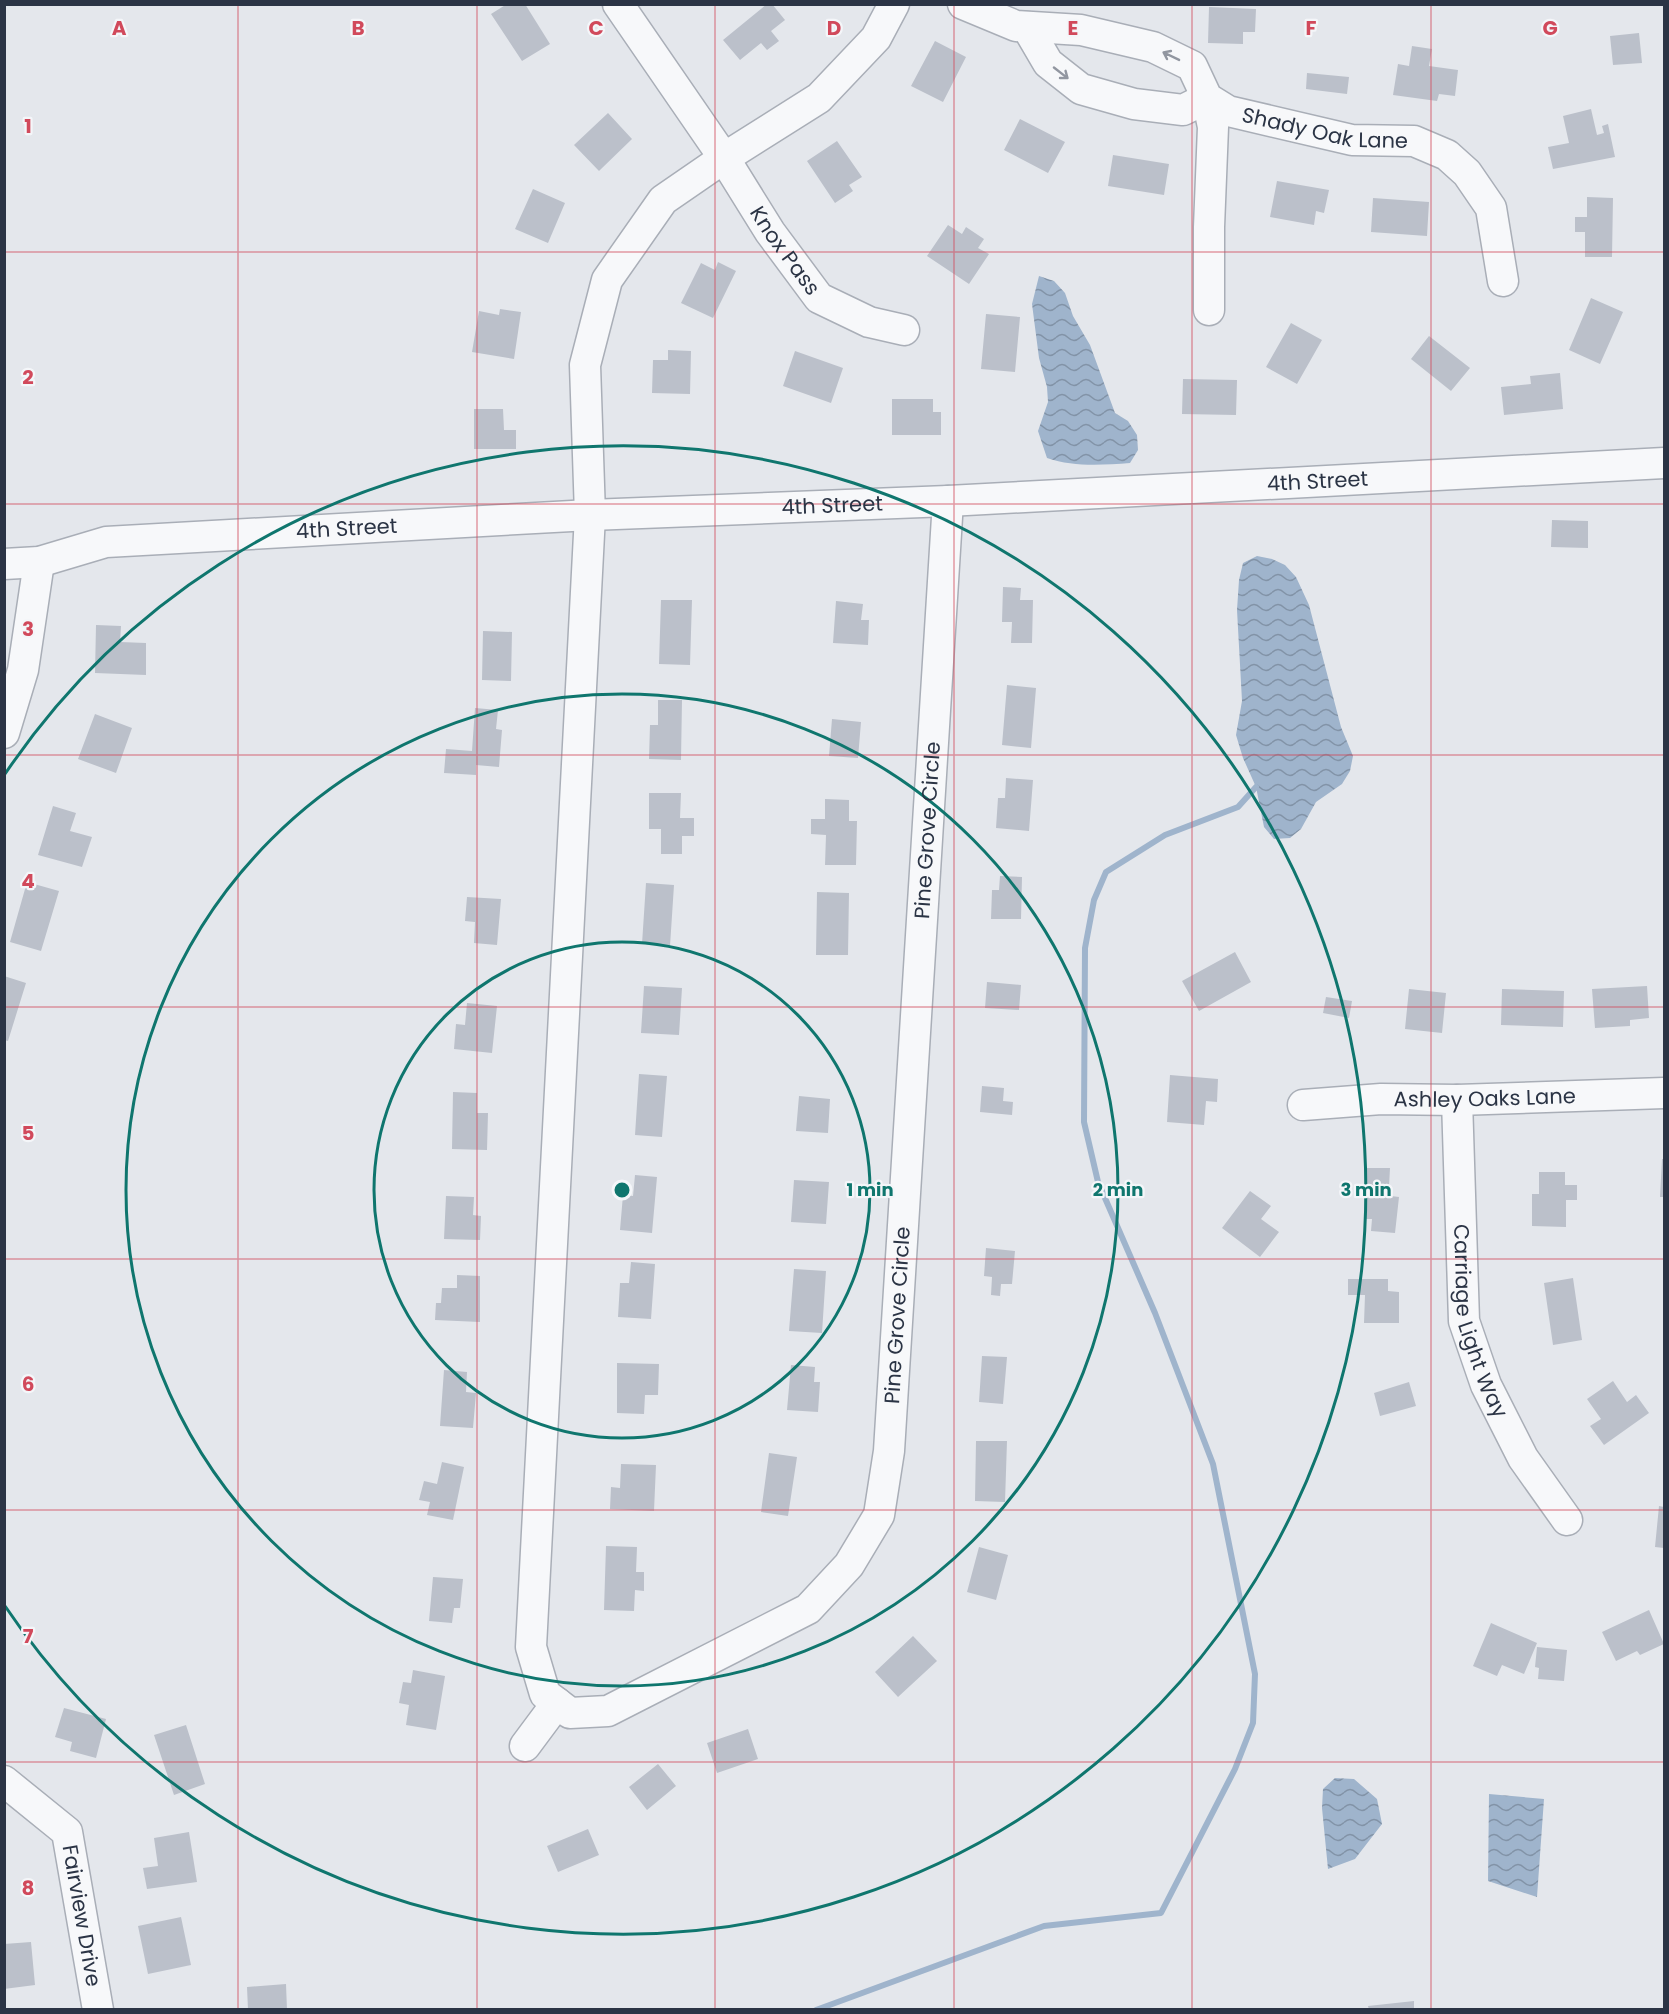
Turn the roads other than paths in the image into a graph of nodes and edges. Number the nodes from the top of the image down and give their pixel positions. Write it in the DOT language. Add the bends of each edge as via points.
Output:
graph roads {
  1 [pos="618,4"];
  2 [pos="894,4"];
  3 [pos="963,4"];
  4 [pos="1027,27"];
  5 [pos="1207,98"];
  6 [pos="724,158"];
  7 [pos="1503,281"];
  8 [pos="1209,310"];
  9 [pos="904,330"];
  10 [pos="1665,463"];
  11 [pos="948,501"];
  12 [pos="590,515"];
  13 [pos="39,562"];
  14 [pos="4,564"];
  15 [pos="4,732"];
  16 [pos="1665,1093"];
  17 [pos="1457,1100"];
  18 [pos="1303,1105"];
  19 [pos="1567,1520"];
  20 [pos="557,1703"];
  21 [pos="525,1746"];
  22 [pos="4,1781"];
  23 [pos="98,2010"];
  1 -- 6 [label="street, Knox Pass"];
  2 -- 6 [label="street" via="876,38 819,98"];
  3 -- 4 [label="street"];
  5 -- 4 [label="street, one-way" via="1192,66 1153,47 1081,30"];
  4 -- 5 [label="street, one-way" via="1048,63 1081,88 1134,104 1183,110"];
  5 -- 7 [label="street, Shady Oak Lane" via="1228,111 1352,140 1414,141 1447,155 1467,173 1491,208"];
  5 -- 8 [label="street" via="1214,128"];
  6 -- 9 [label="street, Knox Pass" via="770,232 819,298 870,322"];
  6 -- 12 [label="street" via="663,201 607,280 585,365"];
  10 -- 11 [label="street, 4th Street"];
  11 -- 12 [label="street, 4th Street"];
  11 -- 20 [label="street, Pine Grove Circle" via="889,1451 879,1515 849,1565 808,1609 608,1711 570,1713"];
  12 -- 13 [label="street, 4th Street" via="105,542"];
  12 -- 20 [label="street" via="531,1647 545,1694"];
  13 -- 14 [label="street, 4th Street"];
  13 -- 15 [label="street" via="23,670"];
  16 -- 17 [label="street, Ashley Oaks Lane"];
  17 -- 18 [label="street, Ashley Oaks Lane" via="1381,1099"];
  17 -- 19 [label="street, Carriage Light Way" via="1464,1321 1486,1385 1522,1458"];
  20 -- 21 [label="street"];
  22 -- 23 [label="street, Fairview Drive" via="67,1832"];
}
